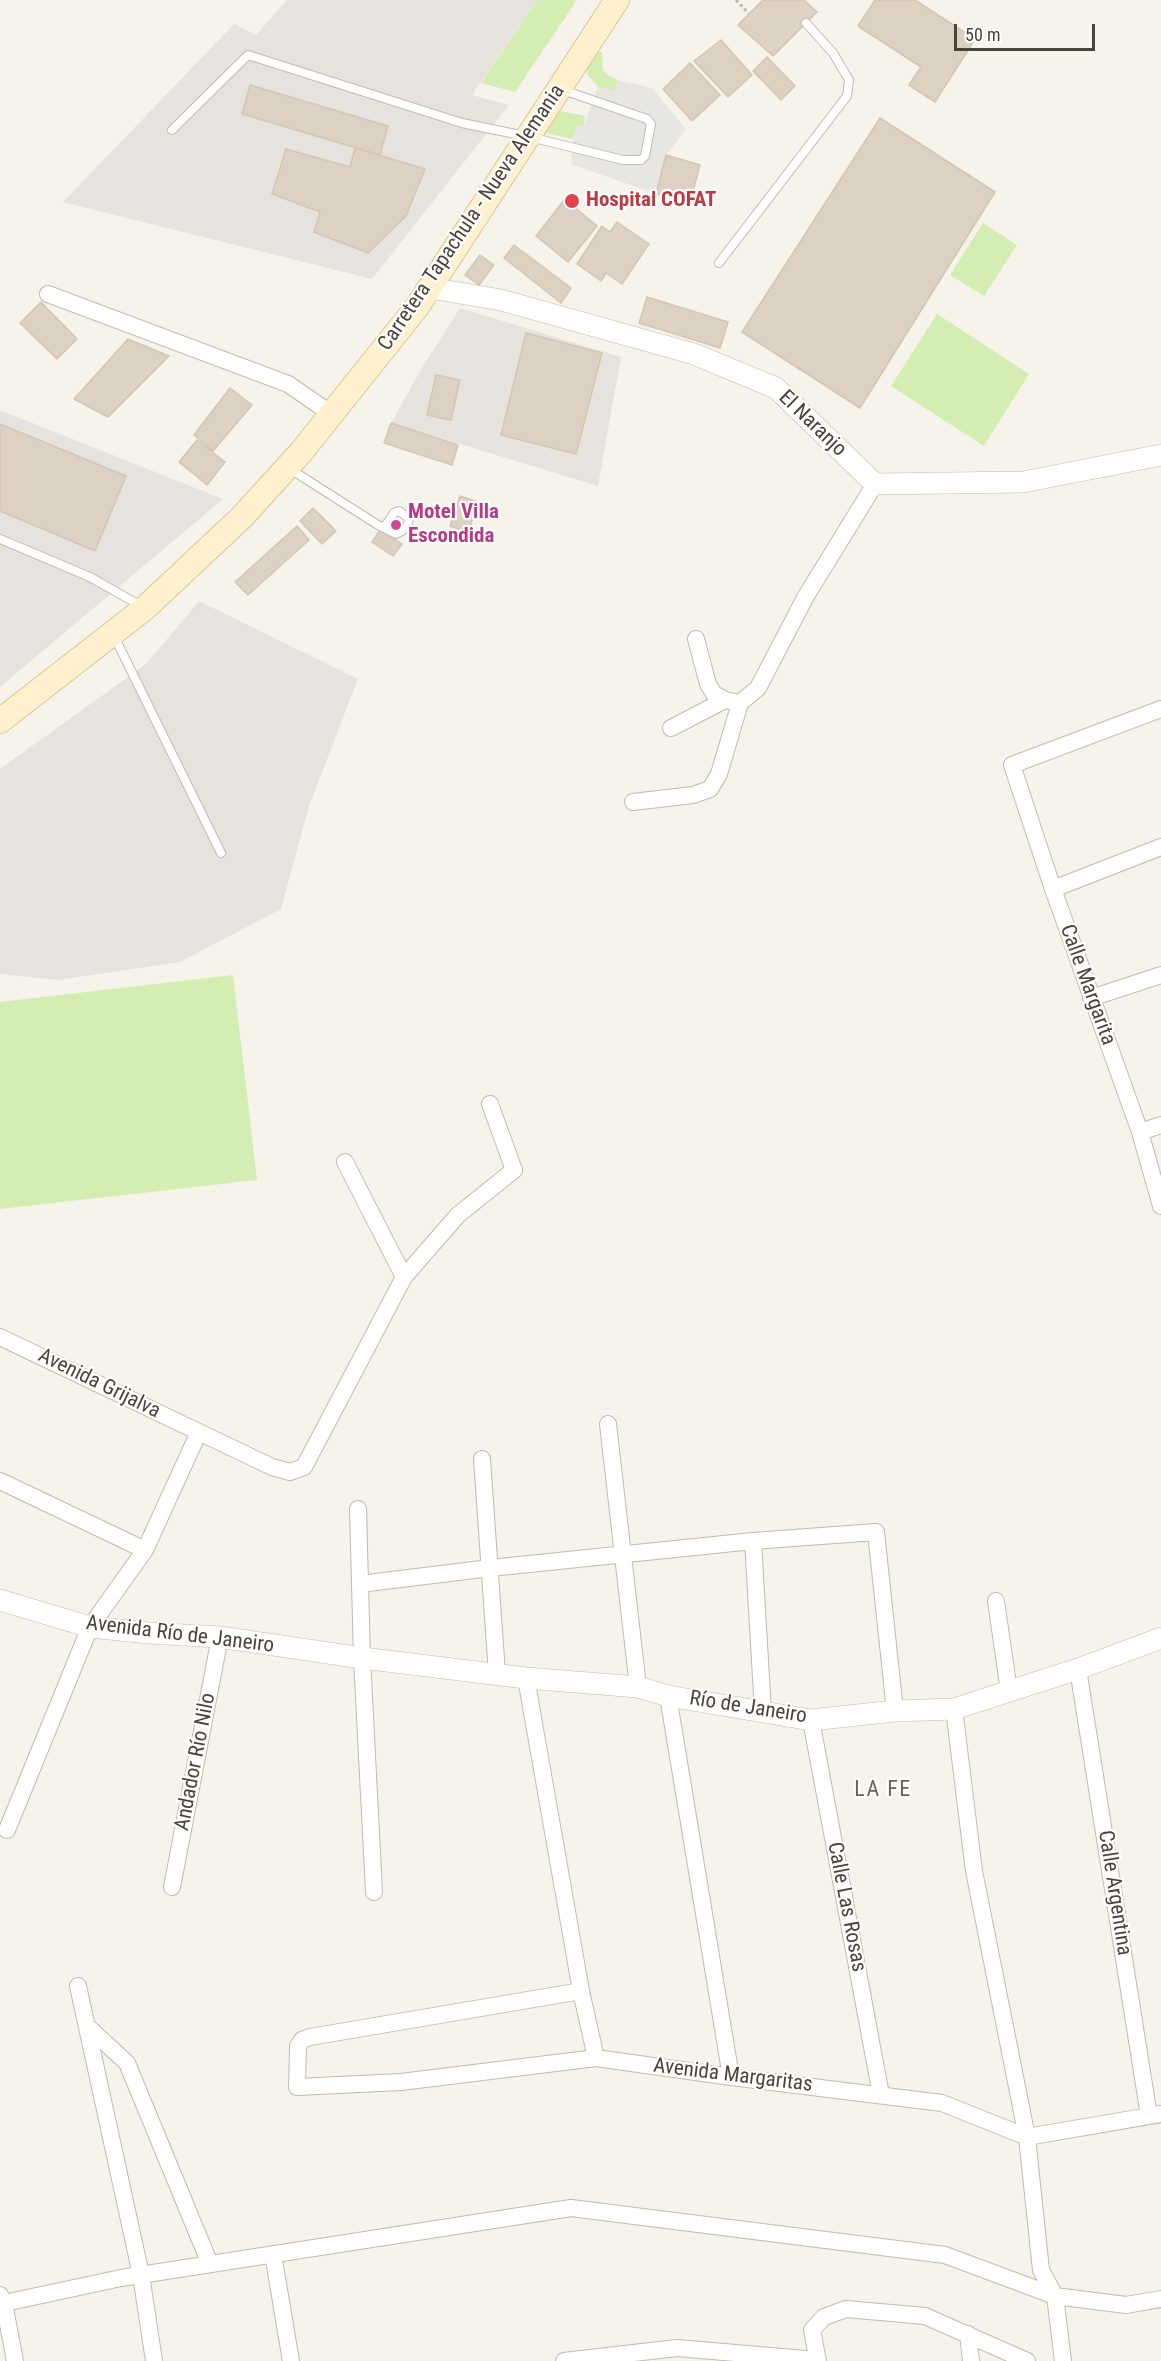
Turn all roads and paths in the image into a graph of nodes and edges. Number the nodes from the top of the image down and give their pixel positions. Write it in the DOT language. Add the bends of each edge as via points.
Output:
graph roads {
  1 [pos="617,0"];
  2 [pos="736,0"];
  3 [pos="749,14"];
  4 [pos="806,23"];
  5 [pos="559,89"];
  6 [pos="172,130"];
  7 [pos="530,137"];
  8 [pos="718,264"];
  9 [pos="430,288"];
  10 [pos="48,294"];
  11 [pos="333,415"];
  12 [pos="1161,455"];
  13 [pos="288,467"];
  14 [pos="875,484"];
  15 [pos="384,528"];
  16 [pos="0,539"];
  17 [pos="145,608"];
  18 [pos="112,634"];
  19 [pos="696,639"];
  20 [pos="733,701"];
  21 [pos="1161,709"];
  22 [pos="0,721"];
  23 [pos="671,728"];
  24 [pos="633,802"];
  25 [pos="1161,847"];
  26 [pos="221,853"];
  27 [pos="1053,889"];
  28 [pos="1161,975"];
  29 [pos="1091,998"];
  30 [pos="490,1104"];
  31 [pos="1161,1125"];
  32 [pos="1140,1132"];
  33 [pos="345,1162"];
  34 [pos="1161,1206"];
  35 [pos="405,1277"];
  36 [pos="0,1336"];
  37 [pos="608,1424"];
  38 [pos="198,1434"];
  39 [pos="482,1458"];
  40 [pos="0,1481"];
  41 [pos="358,1509"];
  42 [pos="753,1541"];
  43 [pos="145,1550"];
  44 [pos="623,1555"];
  45 [pos="490,1568"];
  46 [pos="360,1584"];
  47 [pos="0,1600"];
  48 [pos="996,1600"];
  49 [pos="90,1627"];
  50 [pos="220,1637"];
  51 [pos="1161,1638"];
  52 [pos="362,1659"];
  53 [pos="1078,1669"];
  54 [pos="497,1674"];
  55 [pos="526,1678"];
  56 [pos="638,1688"];
  57 [pos="1009,1691"];
  58 [pos="668,1696"];
  59 [pos="954,1709"];
  60 [pos="894,1711"];
  61 [pos="764,1712"];
  62 [pos="811,1720"];
  63 [pos="7,1830"];
  64 [pos="172,1887"];
  65 [pos="374,1892"];
  66 [pos="78,1986"];
  67 [pos="581,1991"];
  68 [pos="87,2026"];
  69 [pos="596,2058"];
  70 [pos="731,2077"];
  71 [pos="881,2095"];
  72 [pos="1155,2115"];
  73 [pos="1027,2137"];
  74 [pos="273,2254"];
  75 [pos="210,2264"];
  76 [pos="141,2275"];
  77 [pos="1055,2296"];
  78 [pos="1161,2299"];
  79 [pos="1,2301"];
  80 [pos="968,2334"];
  81 [pos="678,2354"];
  82 [pos="15,2361"];
  83 [pos="154,2361"];
  84 [pos="291,2361"];
  85 [pos="564,2361"];
  86 [pos="818,2361"];
  87 [pos="971,2361"];
  88 [pos="1026,2361"];
  89 [pos="1064,2361"];
  1 -- 5 [label="main road, Carretera Tapachula - Nueva Alemania"];
  2 -- 3 [label="path"];
  4 -- 8 [label="lane" via="833,53 849,80 847,96"];
  5 -- 7 [label="main road, Carretera Tapachula - Nueva Alemania"];
  5 -- 7 [label="lane" via="647,119 651,124 645,156 641,160 623,160"];
  6 -- 7 [label="lane" via="248,55 462,123"];
  7 -- 9 [label="main road, Carretera Tapachula - Nueva Alemania"];
  9 -- 11 [label="main road, Carretera Tapachula - Nueva Alemania"];
  9 -- 14 [label="street, El Naranjo" via="501,300 694,354 776,388"];
  10 -- 11 [label="street" via="288,384"];
  11 -- 13 [label="main road, Carretera Tapachula - Nueva Alemania"];
  12 -- 14 [label="street" via="1023,482"];
  13 -- 15 [label="lane"];
  13 -- 17 [label="main road, Carretera Tapachula - Nueva Alemania" via="242,517"];
  14 -- 20 [label="street" via="806,596 758,688"];
  16 -- 17 [label="lane" via="90,577"];
  17 -- 18 [label="main road, Carretera Tapachula - Nueva Alemania"];
  18 -- 22 [label="main road, Carretera Tapachula - Nueva Alemania"];
  18 -- 26 [label="lane"];
  19 -- 20 [label="street" via="708,684 714,694"];
  20 -- 23 [label="street"];
  20 -- 24 [label="street" via="719,774 710,789 693,795"];
  21 -- 27 [label="street, Calle Margarita" via="1012,765"];
  25 -- 27 [label="street"];
  27 -- 29 [label="street, Calle Margarita"];
  28 -- 29 [label="street"];
  29 -- 32 [label="street, Calle Margarita"];
  30 -- 35 [label="street, Avenida Grijalva" via="514,1170 458,1215"];
  31 -- 32 [label="street"];
  32 -- 34 [label="street, Calle Margarita"];
  33 -- 35 [label="street"];
  35 -- 38 [label="street, Avenida Grijalva" via="304,1467 290,1472 272,1467"];
  36 -- 38 [label="street, Avenida Grijalva"];
  37 -- 44 [label="street"];
  38 -- 43 [label="street"];
  39 -- 45 [label="street"];
  40 -- 43 [label="street"];
  41 -- 46 [label="street"];
  42 -- 44 [label="street"];
  42 -- 60 [label="street" via="876,1533"];
  42 -- 61 [label="street"];
  43 -- 49 [label="street"];
  44 -- 45 [label="street"];
  44 -- 56 [label="street"];
  45 -- 46 [label="street"];
  45 -- 54 [label="street"];
  46 -- 52 [label="street"];
  47 -- 49 [label="street, Avenida Río de Janeiro"];
  48 -- 57 [label="street"];
  49 -- 50 [label="street, Avenida Río de Janeiro"];
  49 -- 63 [label="street"];
  50 -- 52 [label="street, Avenida Río de Janeiro"];
  50 -- 64 [label="street, Andador Río Nilo"];
  51 -- 53 [label="street, Río de Janeiro"];
  52 -- 54 [label="street, Río de Janeiro"];
  52 -- 65 [label="street"];
  53 -- 57 [label="street, Río de Janeiro"];
  53 -- 72 [label="street, Calle Argentina"];
  54 -- 55 [label="street, Río de Janeiro"];
  55 -- 56 [label="street, Río de Janeiro"];
  55 -- 67 [label="street"];
  56 -- 58 [label="street, Río de Janeiro"];
  57 -- 59 [label="street, Río de Janeiro"];
  58 -- 61 [label="street, Río de Janeiro"];
  58 -- 70 [label="street"];
  59 -- 60 [label="street, Río de Janeiro"];
  59 -- 73 [label="street" via="974,1870"];
  60 -- 62 [label="street, Río de Janeiro"];
  61 -- 62 [label="street, Río de Janeiro"];
  62 -- 71 [label="street, Calle Las Rosas"];
  66 -- 68 [label="street"];
  67 -- 69 [label="street"];
  67 -- 69 [label="street, Avenida Margaritas" via="310,2037 298,2046 297,2087 401,2082"];
  68 -- 75 [label="street" via="127,2062"];
  68 -- 76 [label="street"];
  69 -- 70 [label="street, Avenida Margaritas"];
  70 -- 71 [label="street, Avenida Margaritas"];
  71 -- 73 [label="street, Avenida Margaritas" via="942,2103"];
  72 -- 73 [label="street"];
  73 -- 77 [label="street" via="1041,2270"];
  74 -- 75 [label="street"];
  74 -- 77 [label="street" via="571,2208 945,2254"];
  74 -- 84 [label="street"];
  75 -- 76 [label="street"];
  76 -- 79 [label="street"];
  76 -- 83 [label="street"];
  77 -- 78 [label="street" via="1126,2305"];
  77 -- 89 [label="street"];
  79 -- 82 [label="street"];
  80 -- 86 [label="street" via="925,2316 846,2309 824,2317 812,2330"];
  80 -- 87 [label="street"];
  80 -- 88 [label="street"];
  81 -- 85 [label="street"];
  81 -- 86 [label="street"];
}
